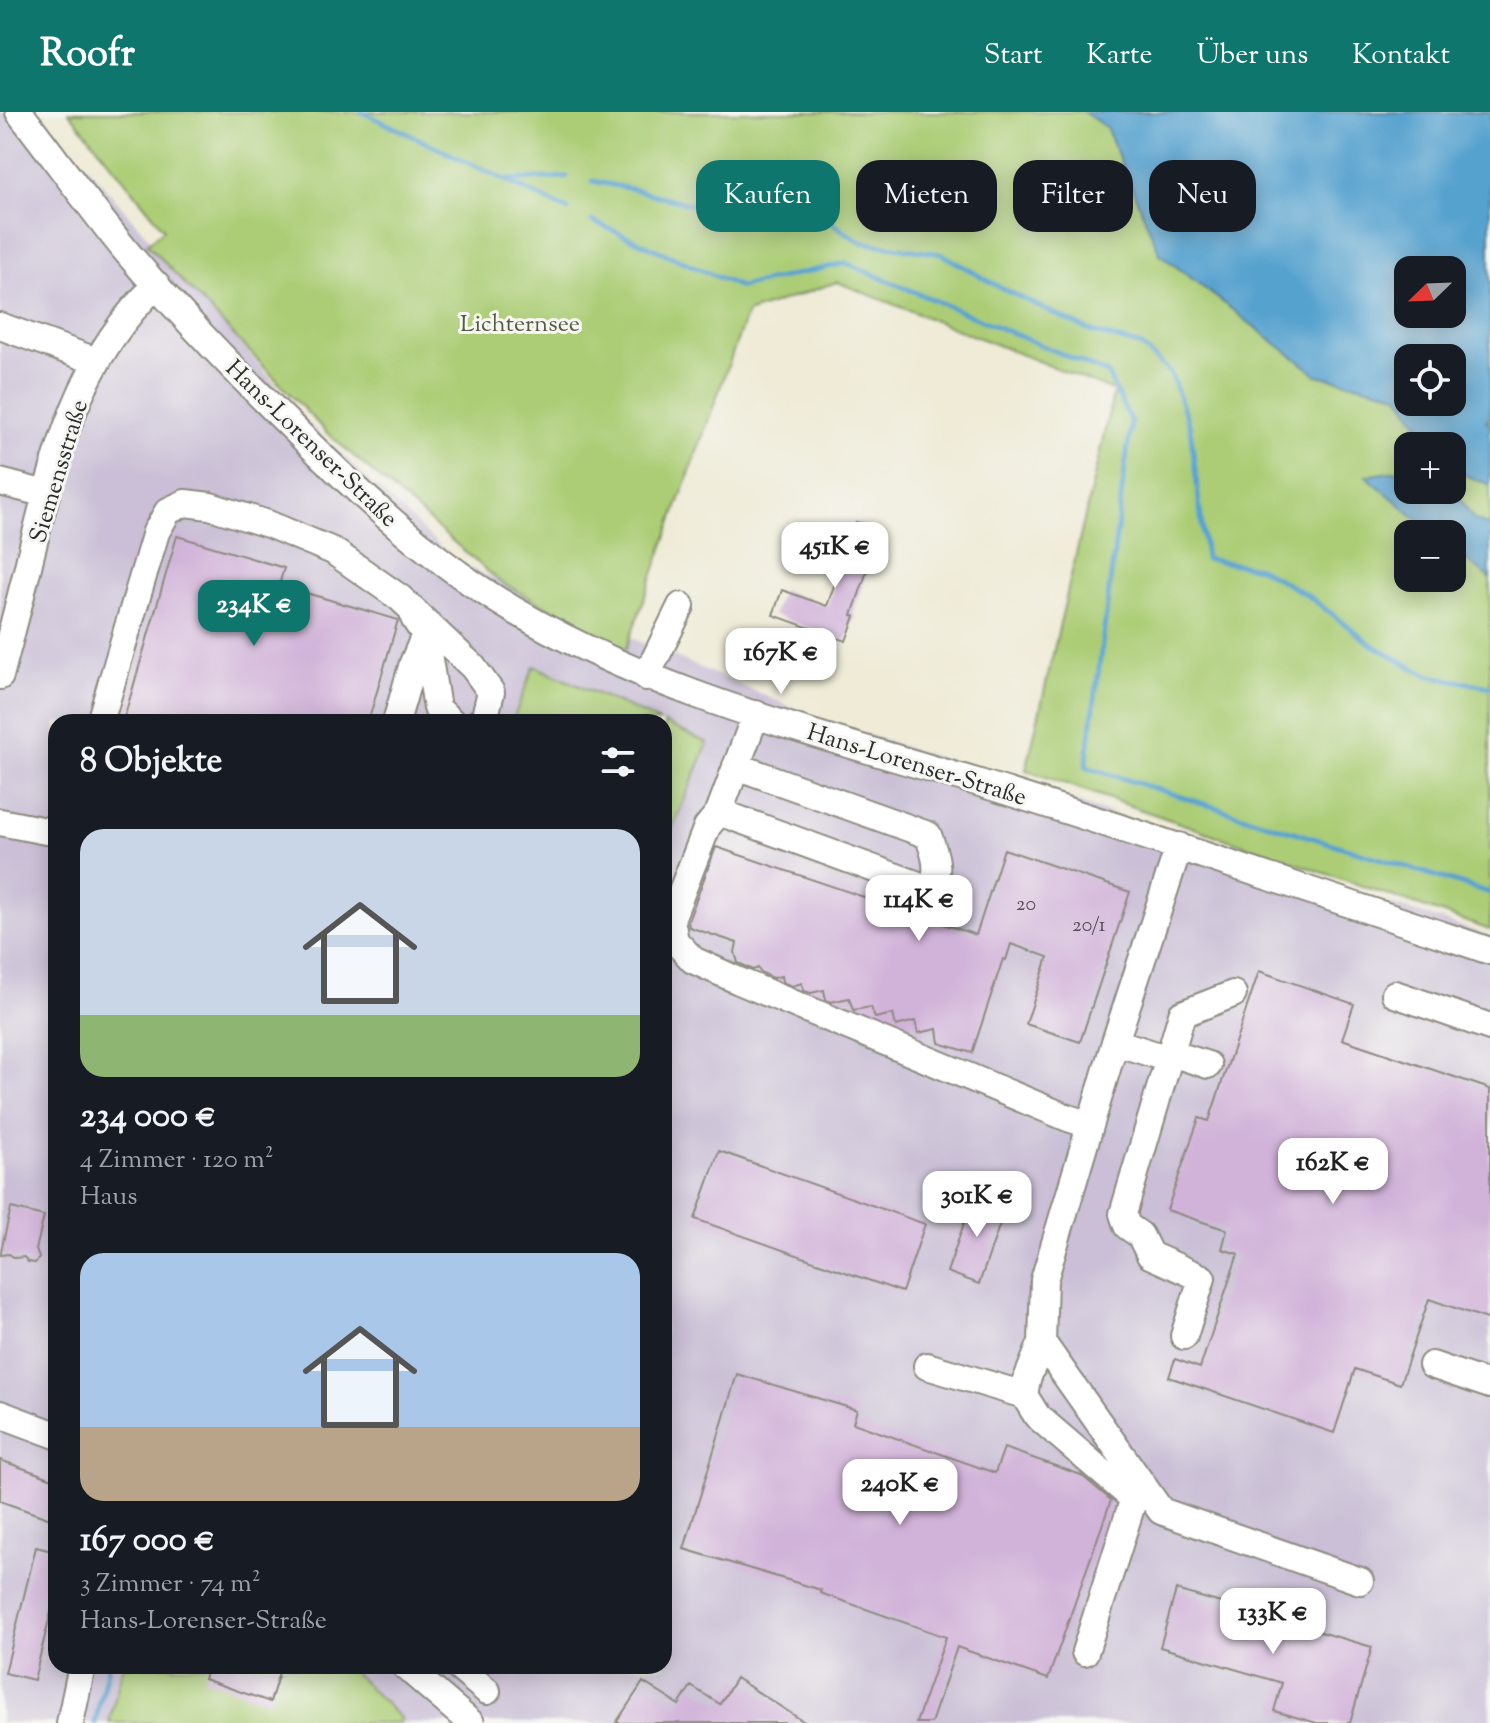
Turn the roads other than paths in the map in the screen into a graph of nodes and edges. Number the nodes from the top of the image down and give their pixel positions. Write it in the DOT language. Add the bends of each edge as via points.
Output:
graph roads {
  1 [pos="19,112"];
  2 [pos="157,285"];
  3 [pos="0,326"];
  4 [pos="96,361"];
  5 [pos="0,482"];
  6 [pos="46,494"];
  7 [pos="400,598"];
  8 [pos="681,606"];
  9 [pos="425,635"];
  10 [pos="0,676"];
  11 [pos="646,677"];
  12 [pos="102,714"];
  13 [pos="398,714"];
  14 [pos="443,714"];
  15 [pos="486,714"];
  16 [pos="756,714"];
  17 [pos="736,766"];
  18 [pos="719,812"];
  19 [pos="0,822"];
  20 [pos="48,830"];
  21 [pos="1179,846"];
  22 [pos="672,916"];
  23 [pos="672,924"];
  24 [pos="1490,951"];
  25 [pos="1233,994"];
  26 [pos="1395,994"];
  27 [pos="1490,1027"];
  28 [pos="1115,1042"];
  29 [pos="1170,1056"];
  30 [pos="1208,1065"];
  31 [pos="1090,1125"];
  32 [pos="1184,1336"];
  33 [pos="1042,1342"];
  34 [pos="1432,1365"];
  35 [pos="927,1366"];
  36 [pos="1490,1385"];
  37 [pos="1024,1395"];
  38 [pos="0,1414"];
  39 [pos="48,1432"];
  40 [pos="1360,1581"];
  41 [pos="1085,1652"];
  42 [pos="80,1674"];
  43 [pos="419,1674"];
  44 [pos="467,1674"];
  45 [pos="487,1691"];
  46 [pos="70,1723"];
  47 [pos="471,1723"];
  1 -- 2 [label="street, Hans-Lorenser-Straße"];
  2 -- 4 [label="street, Siemensstraße" via="135,305"];
  2 -- 11 [label="street, Hans-Lorenser-Straße" via="250,385 385,516 493,597"];
  3 -- 4 [label="street"];
  4 -- 6 [label="street, Siemensstraße" via="68,421"];
  5 -- 6 [label="street"];
  6 -- 10 [label="street, Siemensstraße"];
  7 -- 9 [label="street"];
  7 -- 12 [label="street" via="333,551 268,524 185,503 168,511 156,532"];
  7 -- 15 [label="street" via="473,667 491,692"];
  8 -- 11 [label="street"];
  9 -- 13 [label="street"];
  9 -- 14 [label="street" via="437,708"];
  11 -- 16 [label="street, Hans-Lorenser-Straße"];
  16 -- 17 [label="street"];
  16 -- 21 [label="street, Hans-Lorenser-Straße"];
  17 -- 18 [label="street"];
  17 -- 18 [label="street" via="928,835 938,876 932,890"];
  18 -- 22 [label="street" via="707,827"];
  19 -- 20 [label="street"];
  21 -- 24 [label="street, Hans-Lorenser-Straße"];
  21 -- 28 [label="street"];
  23 -- 31 [label="street" via="675,941 693,960"];
  25 -- 29 [label="street" via="1182,1014"];
  26 -- 27 [label="street"];
  28 -- 29 [label="street"];
  28 -- 31 [label="street"];
  29 -- 30 [label="street"];
  29 -- 32 [label="street" via="1123,1214 1150,1255 1202,1278"];
  31 -- 33 [label="street" via="1044,1280"];
  33 -- 37 [label="street"];
  33 -- 40 [label="street" via="1161,1511"];
  34 -- 36 [label="street"];
  35 -- 37 [label="street"];
  37 -- 41 [label="street" via="1037,1416 1130,1496 1132,1504"];
  38 -- 39 [label="street"];
  42 -- 46 [label="street"];
  43 -- 47 [label="street"];
  44 -- 45 [label="street"];
}
